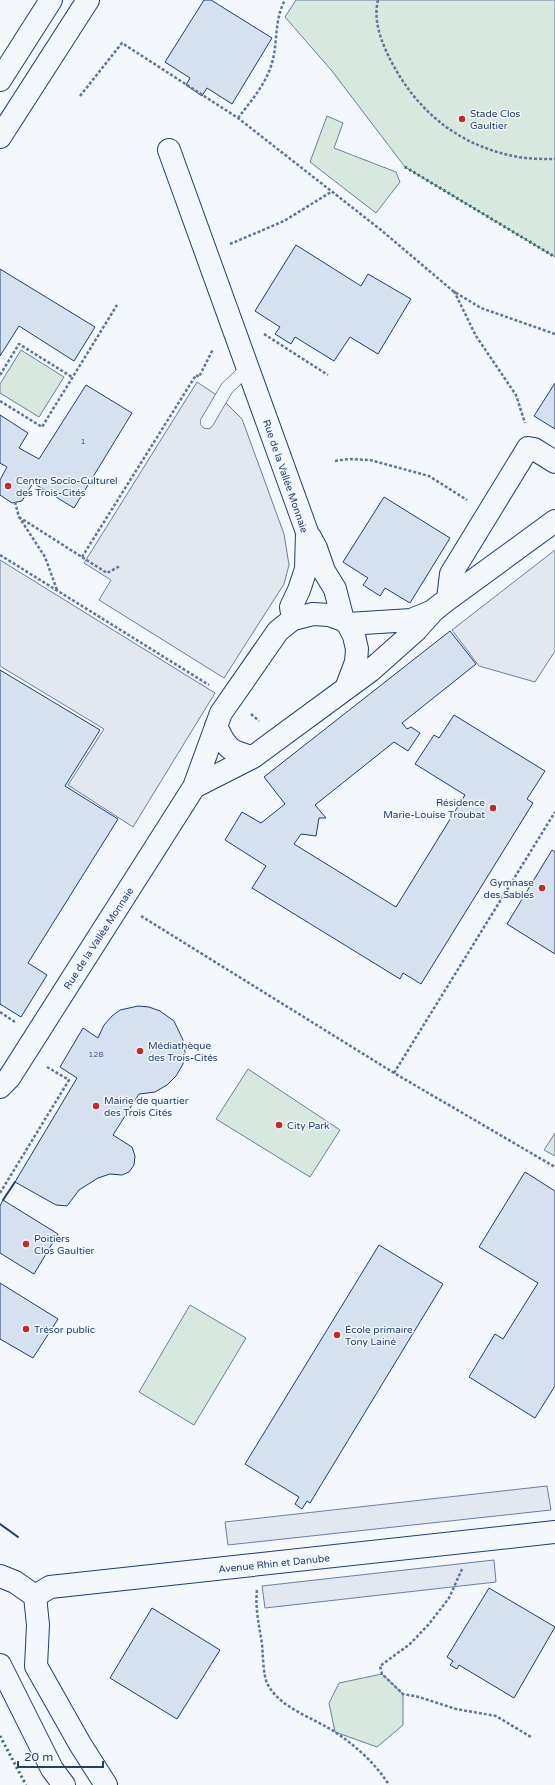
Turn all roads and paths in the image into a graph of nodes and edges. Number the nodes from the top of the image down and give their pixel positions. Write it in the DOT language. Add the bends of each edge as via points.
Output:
graph roads {
  1 [pos="51,0"];
  2 [pos="88,0"];
  3 [pos="285,0"];
  4 [pos="378,0"];
  5 [pos="0,80"];
  6 [pos="80,96"];
  7 [pos="238,118"];
  8 [pos="0,137"];
  9 [pos="169,150"];
  10 [pos="555,159"];
  11 [pos="331,192"];
  12 [pos="206,254"];
  13 [pos="453,291"];
  14 [pos="117,305"];
  15 [pos="555,334"];
  16 [pos="247,369"];
  17 [pos="0,375"];
  18 [pos="72,377"];
  19 [pos="0,401"];
  20 [pos="207,422"];
  21 [pos="528,448"];
  22 [pos="334,461"];
  23 [pos="555,462"];
  24 [pos="15,502"];
  25 [pos="488,513"];
  26 [pos="19,517"];
  27 [pos="555,521"];
  28 [pos="307,532"];
  29 [pos="0,555"];
  30 [pos="120,566"];
  31 [pos="58,591"];
  32 [pos="441,605"];
  33 [pos="292,619"];
  34 [pos="345,622"];
  35 [pos="348,686"];
  36 [pos="231,699"];
  37 [pos="216,726"];
  38 [pos="278,738"];
  39 [pos="253,757"];
  40 [pos="194,787"];
  41 [pos="555,812"];
  42 [pos="120,904"];
  43 [pos="0,1012"];
  44 [pos="25,1053"];
  45 [pos="394,1073"];
  46 [pos="0,1087"];
  47 [pos="555,1167"];
  48 [pos="0,1193"];
  49 [pos="555,1532"];
  50 [pos="481,1541"];
  51 [pos="256,1565"];
  52 [pos="0,1576"];
  53 [pos="35,1596"];
  54 [pos="0,1665"];
  55 [pos="531,1737"];
  56 [pos="64,1785"];
  57 [pos="106,1785"];
  58 [pos="389,1785"];
  1 -- 5 [label="street"];
  2 -- 8 [label="street"];
  3 -- 7 [label="path" via="277,22 272,64 264,83"];
  4 -- 10 [label="path" via="378,29 382,45 399,77 422,108 452,131 479,146 519,157"];
  6 -- 7 [label="path" via="122,43"];
  7 -- 11 [label="path"];
  9 -- 12 [label="street, Rue de la Vallée Monnaie"];
  11 -- 12 [label="path" via="284,221"];
  11 -- 13 [label="path"];
  12 -- 16 [label="street, Rue de la Vallée Monnaie"];
  13 -- 15 [label="path" via="481,308"];
  13 -- 21 [label="path" via="476,336 516,395 525,421"];
  14 -- 18 [label="path"];
  16 -- 20 [label="lane" via="227,388"];
  16 -- 28 [label="street, Rue de la Vallée Monnaie"];
  17 -- 18 [label="path" via="19,344"];
  18 -- 19 [label="path" via="42,427"];
  21 -- 23 [label="street"];
  21 -- 25 [label="street"];
  22 -- 25 [label="path" via="370,460 429,476"];
  24 -- 26 [label="path"];
  25 -- 32 [label="street" via="451,574"];
  26 -- 30 [label="path" via="107,573"];
  26 -- 31 [label="path" via="44,557"];
  27 -- 32 [label="street"];
  28 -- 33 [label="street, Rue de la Vallée Monnaie" via="306,569 291,607"];
  28 -- 34 [label="street" via="335,589"];
  29 -- 31 [label="path"];
  31 -- 36 [label="path"];
  32 -- 34 [label="street" via="411,620"];
  32 -- 35 [label="street" via="370,671"];
  33 -- 34 [label="street" via="313,614 329,615"];
  33 -- 36 [label="street, Rue de la Vallée Monnaie" via="278,631"];
  34 -- 35 [label="street" via="354,636 356,649 356,662"];
  35 -- 38 [label="street"];
  36 -- 37 [label="street, Rue de la Vallée Monnaie"];
  36 -- 38 [label="path" via="272,730"];
  37 -- 39 [label="street" via="223,742 237,753"];
  37 -- 40 [label="street, Rue de la Vallée Monnaie"];
  38 -- 39 [label="street"];
  39 -- 40 [label="street"];
  40 -- 42 [label="street, Rue de la Vallée Monnaie"];
  41 -- 45 [label="path"];
  42 -- 44 [label="street, Rue de la Vallée Monnaie"];
  42 -- 45 [label="path"];
  43 -- 44 [label="path" via="16,1023"];
  44 -- 46 [label="street, Rue de la Vallée Monnaie"];
  44 -- 48 [label="path" via="68,1080"];
  45 -- 47 [label="path"];
  49 -- 50 [label="street, Avenue Rhin et Danube"];
  50 -- 51 [label="street, Avenue Rhin et Danube"];
  50 -- 55 [label="path" via="462,1569 449,1598 430,1624 410,1644 380,1666 382,1674 402,1694 456,1709 496,1716"];
  51 -- 53 [label="street, Avenue Rhin et Danube" via="50,1588"];
  51 -- 58 [label="path" via="255,1605 267,1682 295,1711 335,1732 356,1749 378,1768"];
  52 -- 53 [label="street" via="15,1582"];
  53 -- 57 [label="street" via="38,1625 36,1666"];
  54 -- 56 [label="street" via="52,1769"];
}
